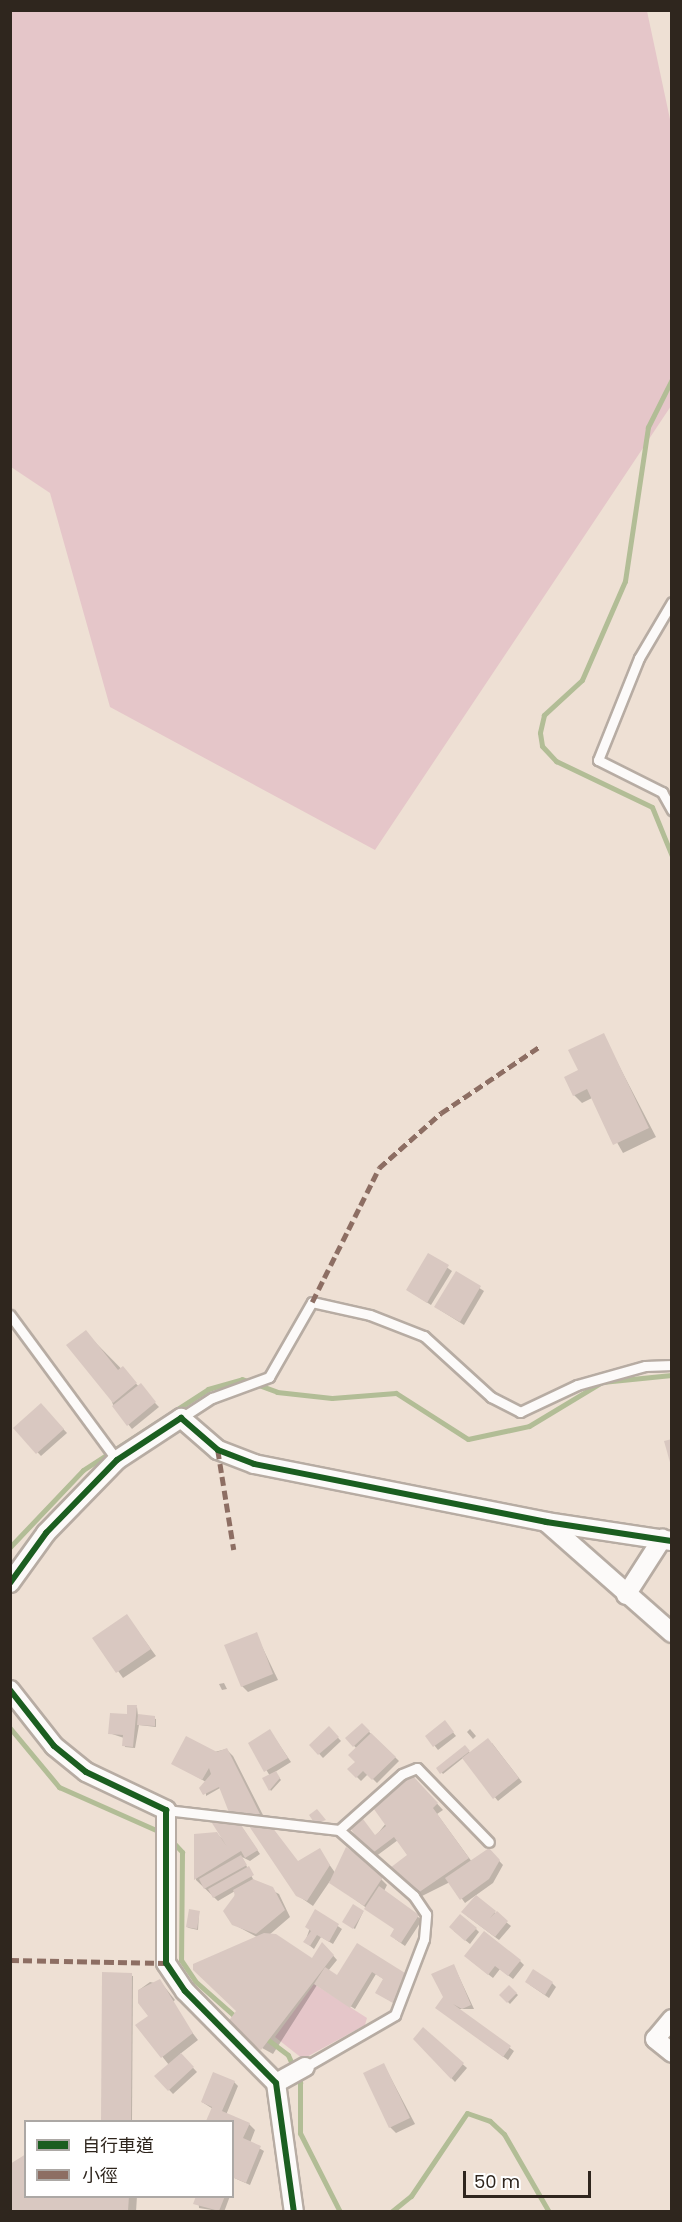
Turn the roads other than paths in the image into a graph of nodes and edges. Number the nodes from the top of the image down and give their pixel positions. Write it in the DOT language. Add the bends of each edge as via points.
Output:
graph roads {
  1 [pos="672,602"];
  2 [pos="672,810"];
  3 [pos="10,1315"];
  4 [pos="672,1365"];
  5 [pos="181,1418"];
  6 [pos="117,1460"];
  7 [pos="546,1522"];
  8 [pos="667,1540"];
  9 [pos="10,1583"];
  10 [pos="626,1595"];
  11 [pos="672,1633"];
  12 [pos="10,1690"];
  13 [pos="165,1813"];
  14 [pos="339,1830"];
  15 [pos="489,1842"];
  16 [pos="672,2019"];
  17 [pos="672,2053"];
  18 [pos="305,2067"];
  19 [pos="281,2080"];
  20 [pos="294,2211"];
  1 -- 2 [label="lane" via="639,657 598,760 662,792"];
  3 -- 6 [label="lane"];
  4 -- 5 [label="lane" via="645,1366 578,1385 520,1413 491,1397 424,1336 370,1315 312,1302 269,1377 212,1398"];
  5 -- 6 [label="street"];
  5 -- 7 [label="street" via="218,1450 254,1464"];
  6 -- 9 [label="street" via="46,1533"];
  7 -- 8 [label="street"];
  7 -- 10 [label="street"];
  8 -- 10 [label="street"];
  10 -- 11 [label="street"];
  12 -- 13 [label="street" via="54,1746 86,1772"];
  13 -- 14 [label="lane"];
  13 -- 19 [label="street" via="162,1843 166,1963 185,1991"];
  14 -- 15 [label="lane" via="402,1774 417,1768"];
  14 -- 18 [label="lane" via="414,1896 426,1914 424,1939 395,2015"];
  16 -- 17 [label="street" via="656,2039"];
  18 -- 19 [label="street"];
  19 -- 20 [label="street"];
}
